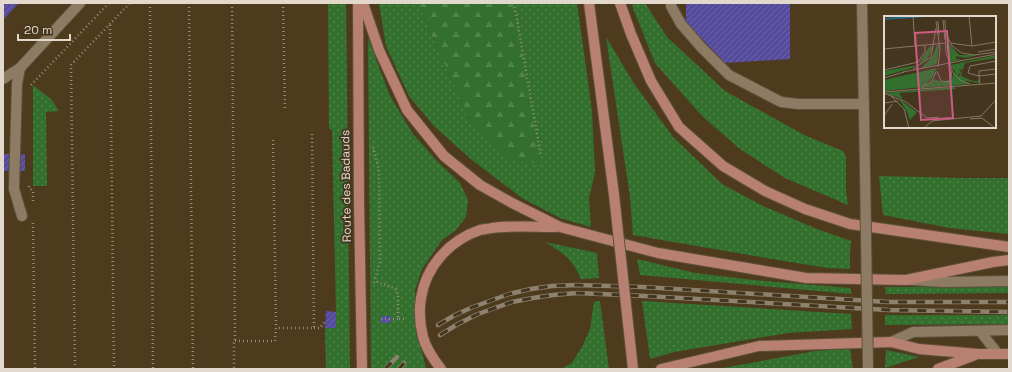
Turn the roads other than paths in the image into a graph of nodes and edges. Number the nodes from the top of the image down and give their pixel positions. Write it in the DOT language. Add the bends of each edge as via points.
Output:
graph roads {
  1 [pos="80,3"];
  2 [pos="358,3"];
  3 [pos="363,3"];
  4 [pos="589,3"];
  5 [pos="620,3"];
  6 [pos="671,3"];
  7 [pos="862,3"];
  8 [pos="20,68"];
  9 [pos="3,79"];
  10 [pos="864,104"];
  11 [pos="22,216"];
  12 [pos="560,227"];
  13 [pos="1009,247"];
  14 [pos="1009,260"];
  15 [pos="906,280"];
  16 [pos="1009,280"];
  17 [pos="1009,330"];
  18 [pos="980,331"];
  19 [pos="891,342"];
  20 [pos="978,354"];
  21 [pos="998,354"];
  22 [pos="1009,354"];
  23 [pos="362,369"];
  24 [pos="441,369"];
  25 [pos="633,369"];
  26 [pos="661,369"];
  27 [pos="868,369"];
  28 [pos="938,369"];
  1 -- 8 [label="street"];
  2 -- 23 [label="main road, Route des Badauds"];
  3 -- 12 [label="main road" via="379,50 407,110 444,156 480,185"];
  4 -- 25 [label="main road, bridge"];
  5 -- 13 [label="main road" via="651,81 680,127 723,166 765,192 850,224"];
  6 -- 10 [label="street" via="681,24 701,47 736,79 781,102"];
  7 -- 10 [label="street"];
  8 -- 9 [label="street"];
  8 -- 11 [label="street" via="17,84 14,190"];
  10 -- 27 [label="street, bridge"];
  12 -- 15 [label="main road" via="658,253 806,278"];
  12 -- 24 [label="main road" via="504,226 481,230 460,239 444,252 427,277 420,298 423,338"];
  14 -- 15 [label="main road"];
  15 -- 16 [label="street"];
  17 -- 18 [label="street"];
  18 -- 19 [label="street" via="913,332"];
  18 -- 21 [label="street"];
  19 -- 20 [label="main road" via="919,349"];
  19 -- 26 [label="main road" via="759,346"];
  20 -- 21 [label="main road"];
  20 -- 28 [label="main road"];
  21 -- 22 [label="main road"];
}
